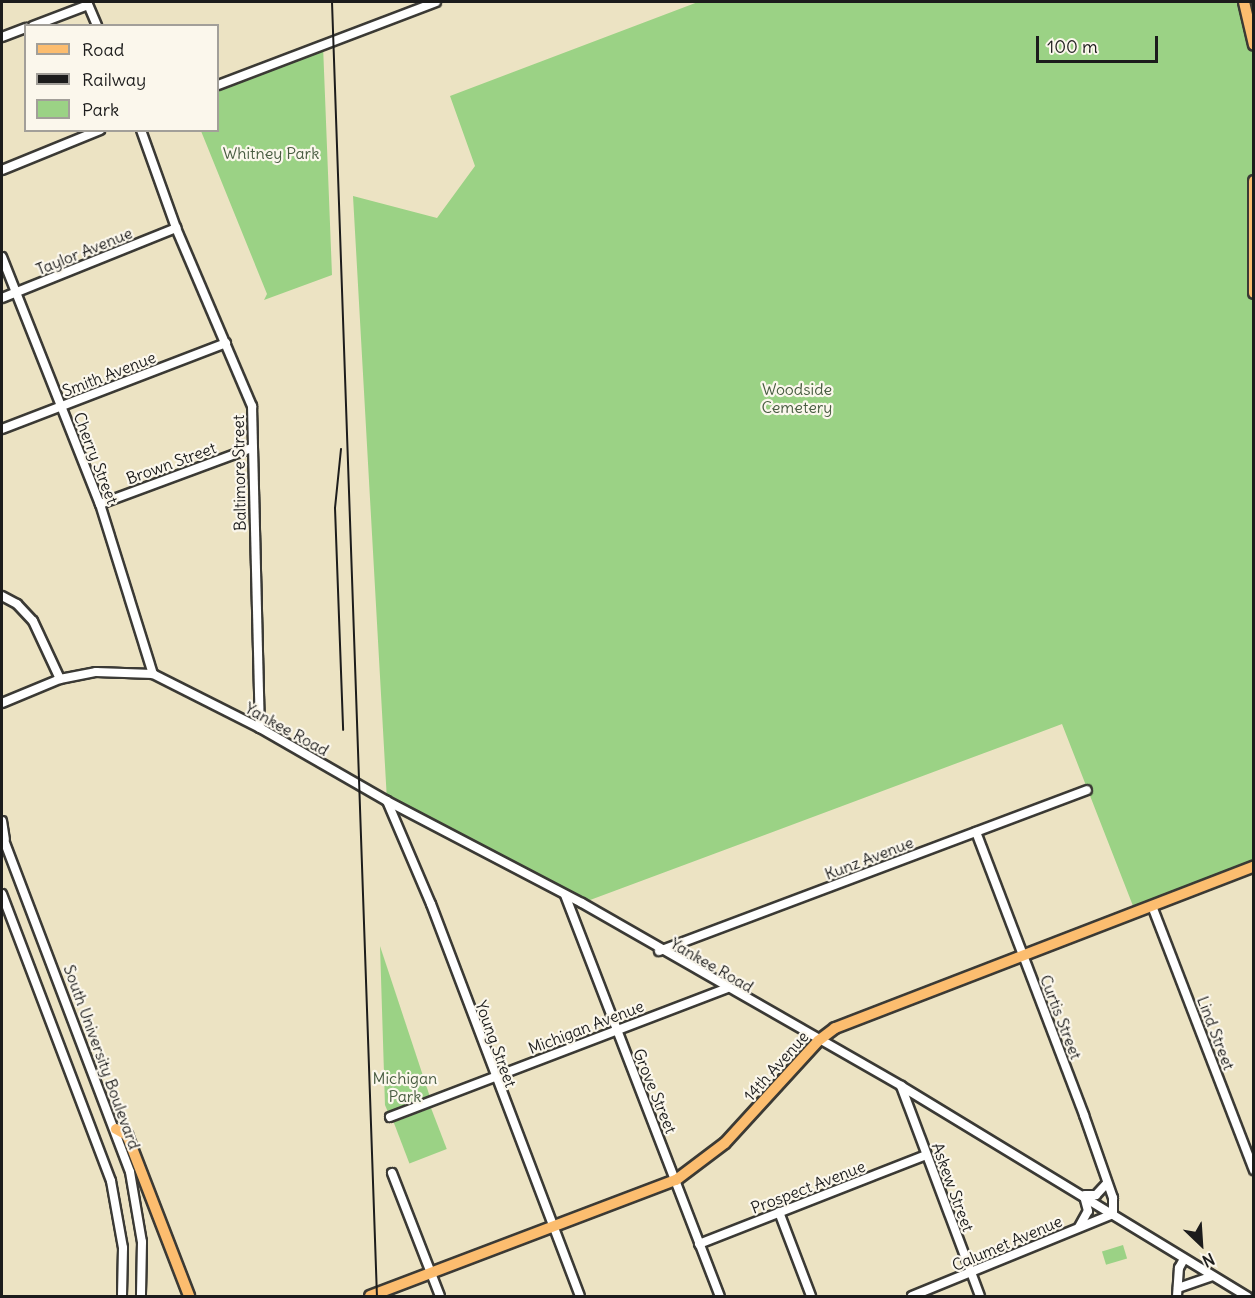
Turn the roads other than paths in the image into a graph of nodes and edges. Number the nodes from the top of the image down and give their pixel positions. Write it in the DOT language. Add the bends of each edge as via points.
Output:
graph roads {
  1 [pos="436,2"];
  2 [pos="1244,2"];
  3 [pos="87,3"];
  4 [pos="38,24"];
  5 [pos="96,24"];
  6 [pos="24,29"];
  7 [pos="2,37"];
  8 [pos="1254,45"];
  9 [pos="219,85"];
  10 [pos="95,132"];
  11 [pos="142,132"];
  12 [pos="2,170"];
  13 [pos="1254,181"];
  14 [pos="176,228"];
  15 [pos="2,257"];
  16 [pos="1253,277"];
  17 [pos="15,293"];
  18 [pos="1254,293"];
  19 [pos="2,298"];
  20 [pos="226,343"];
  21 [pos="62,407"];
  22 [pos="2,429"];
  23 [pos="251,448"];
  24 [pos="100,504"];
  25 [pos="2,596"];
  26 [pos="153,674"];
  27 [pos="60,679"];
  28 [pos="2,703"];
  29 [pos="260,728"];
  30 [pos="1087,790"];
  31 [pos="387,801"];
  32 [pos="2,821"];
  33 [pos="976,832"];
  34 [pos="2,835"];
  35 [pos="6,843"];
  36 [pos="1254,866"];
  37 [pos="2,894"];
  38 [pos="565,895"];
  39 [pos="1152,906"];
  40 [pos="659,951"];
  41 [pos="1022,954"];
  42 [pos="726,989"];
  43 [pos="616,1030"];
  44 [pos="819,1041"];
  45 [pos="494,1077"];
  46 [pos="901,1086"];
  47 [pos="390,1117"];
  48 [pos="116,1129"];
  49 [pos="926,1155"];
  50 [pos="1251,1157"];
  51 [pos="1254,1170"];
  52 [pos="392,1173"];
  53 [pos="676,1180"];
  54 [pos="1107,1182"];
  55 [pos="1083,1196"];
  56 [pos="779,1212"];
  57 [pos="1113,1214"];
  58 [pos="1079,1227"];
  59 [pos="554,1228"];
  60 [pos="699,1244"];
  61 [pos="1184,1259"];
  62 [pos="431,1273"];
  63 [pos="971,1273"];
  64 [pos="1212,1276"];
  65 [pos="1177,1292"];
  66 [pos="122,1296"];
  67 [pos="141,1296"];
  68 [pos="189,1296"];
  69 [pos="370,1296"];
  70 [pos="440,1296"];
  71 [pos="579,1296"];
  72 [pos="720,1296"];
  73 [pos="811,1296"];
  74 [pos="912,1296"];
  75 [pos="980,1296"];
  76 [pos="1247,1296"];
  1 -- 9 [label="street"];
  2 -- 8 [label="main road"];
  3 -- 4 [label="street"];
  3 -- 5 [label="street"];
  6 -- 7 [label="street"];
  10 -- 12 [label="street"];
  11 -- 14 [label="street, Baltimore Street"];
  13 -- 16 [label="main road"];
  14 -- 17 [label="street, Taylor Avenue"];
  14 -- 20 [label="street, Baltimore Street"];
  15 -- 17 [label="street, Cherry Street"];
  16 -- 18 [label="main road"];
  17 -- 19 [label="street, Taylor Avenue"];
  17 -- 21 [label="street, Cherry Street"];
  20 -- 21 [label="street, Smith Avenue"];
  20 -- 23 [label="street, Baltimore Street" via="252,406"];
  21 -- 22 [label="street, Smith Avenue"];
  21 -- 24 [label="street, Cherry Street"];
  23 -- 24 [label="street, Brown Street"];
  23 -- 29 [label="street, Baltimore Street"];
  24 -- 26 [label="street, Cherry Street"];
  25 -- 27 [label="street" via="17,604 33,621"];
  26 -- 27 [label="street" via="96,672"];
  26 -- 29 [label="street, Yankee Road"];
  27 -- 28 [label="street"];
  29 -- 31 [label="street, Yankee Road"];
  30 -- 33 [label="street, Kunz Avenue"];
  31 -- 38 [label="street, Yankee Road"];
  31 -- 45 [label="street, Young Street" via="431,904"];
  32 -- 35 [label="street"];
  33 -- 40 [label="street, Kunz Avenue"];
  33 -- 41 [label="street, Curtis Street"];
  34 -- 35 [label="street, South University Boulevard"];
  35 -- 48 [label="street, South University Boulevard"];
  36 -- 39 [label="main road, 14th Avenue"];
  37 -- 66 [label="street, South University Boulevard" via="111,1181 123,1248"];
  38 -- 40 [label="street, Yankee Road"];
  38 -- 43 [label="street, Grove Street"];
  39 -- 41 [label="main road, 14th Avenue"];
  39 -- 50 [label="street, Lind Street"];
  40 -- 42 [label="street, Yankee Road"];
  41 -- 44 [label="main road, 14th Avenue" via="835,1028"];
  41 -- 54 [label="street, Curtis Street"];
  42 -- 43 [label="street, Michigan Avenue"];
  42 -- 44 [label="street, Yankee Road"];
  43 -- 45 [label="street, Michigan Avenue"];
  43 -- 53 [label="street, Grove Street"];
  44 -- 46 [label="street, Yankee Road"];
  44 -- 53 [label="main road, 14th Avenue" via="725,1143"];
  45 -- 47 [label="street, Michigan Avenue"];
  45 -- 59 [label="street, Young Street"];
  46 -- 49 [label="street, Askew Street"];
  46 -- 55 [label="street, Yankee Road"];
  48 -- 67 [label="street, South University Boulevard" via="140,1220"];
  48 -- 68 [label="main road" via="127,1135"];
  49 -- 56 [label="street, Prospect Avenue"];
  49 -- 63 [label="street, Askew Street"];
  50 -- 51 [label="street, Lind Street"];
  52 -- 62 [label="street"];
  53 -- 59 [label="main road, 14th Avenue"];
  53 -- 60 [label="street, Grove Street"];
  54 -- 55 [label="street" via="1096,1195"];
  54 -- 57 [label="street, Curtis Street"];
  55 -- 57 [label="street, Yankee Road"];
  55 -- 58 [label="street" via="1088,1210"];
  56 -- 60 [label="street, Prospect Avenue"];
  56 -- 73 [label="street"];
  57 -- 58 [label="street, Calumet Avenue"];
  57 -- 61 [label="street, Yankee Road"];
  58 -- 63 [label="street, Calumet Avenue"];
  59 -- 62 [label="main road, 14th Avenue"];
  59 -- 71 [label="street, Young Street"];
  60 -- 72 [label="street, Grove Street"];
  61 -- 64 [label="street, Yankee Road"];
  61 -- 65 [label="street" via="1179,1268"];
  62 -- 69 [label="main road, 14th Avenue"];
  62 -- 70 [label="street"];
  63 -- 74 [label="street, Calumet Avenue"];
  63 -- 75 [label="street, Askew Street"];
  64 -- 65 [label="street"];
  64 -- 76 [label="street, Yankee Road"];
}
